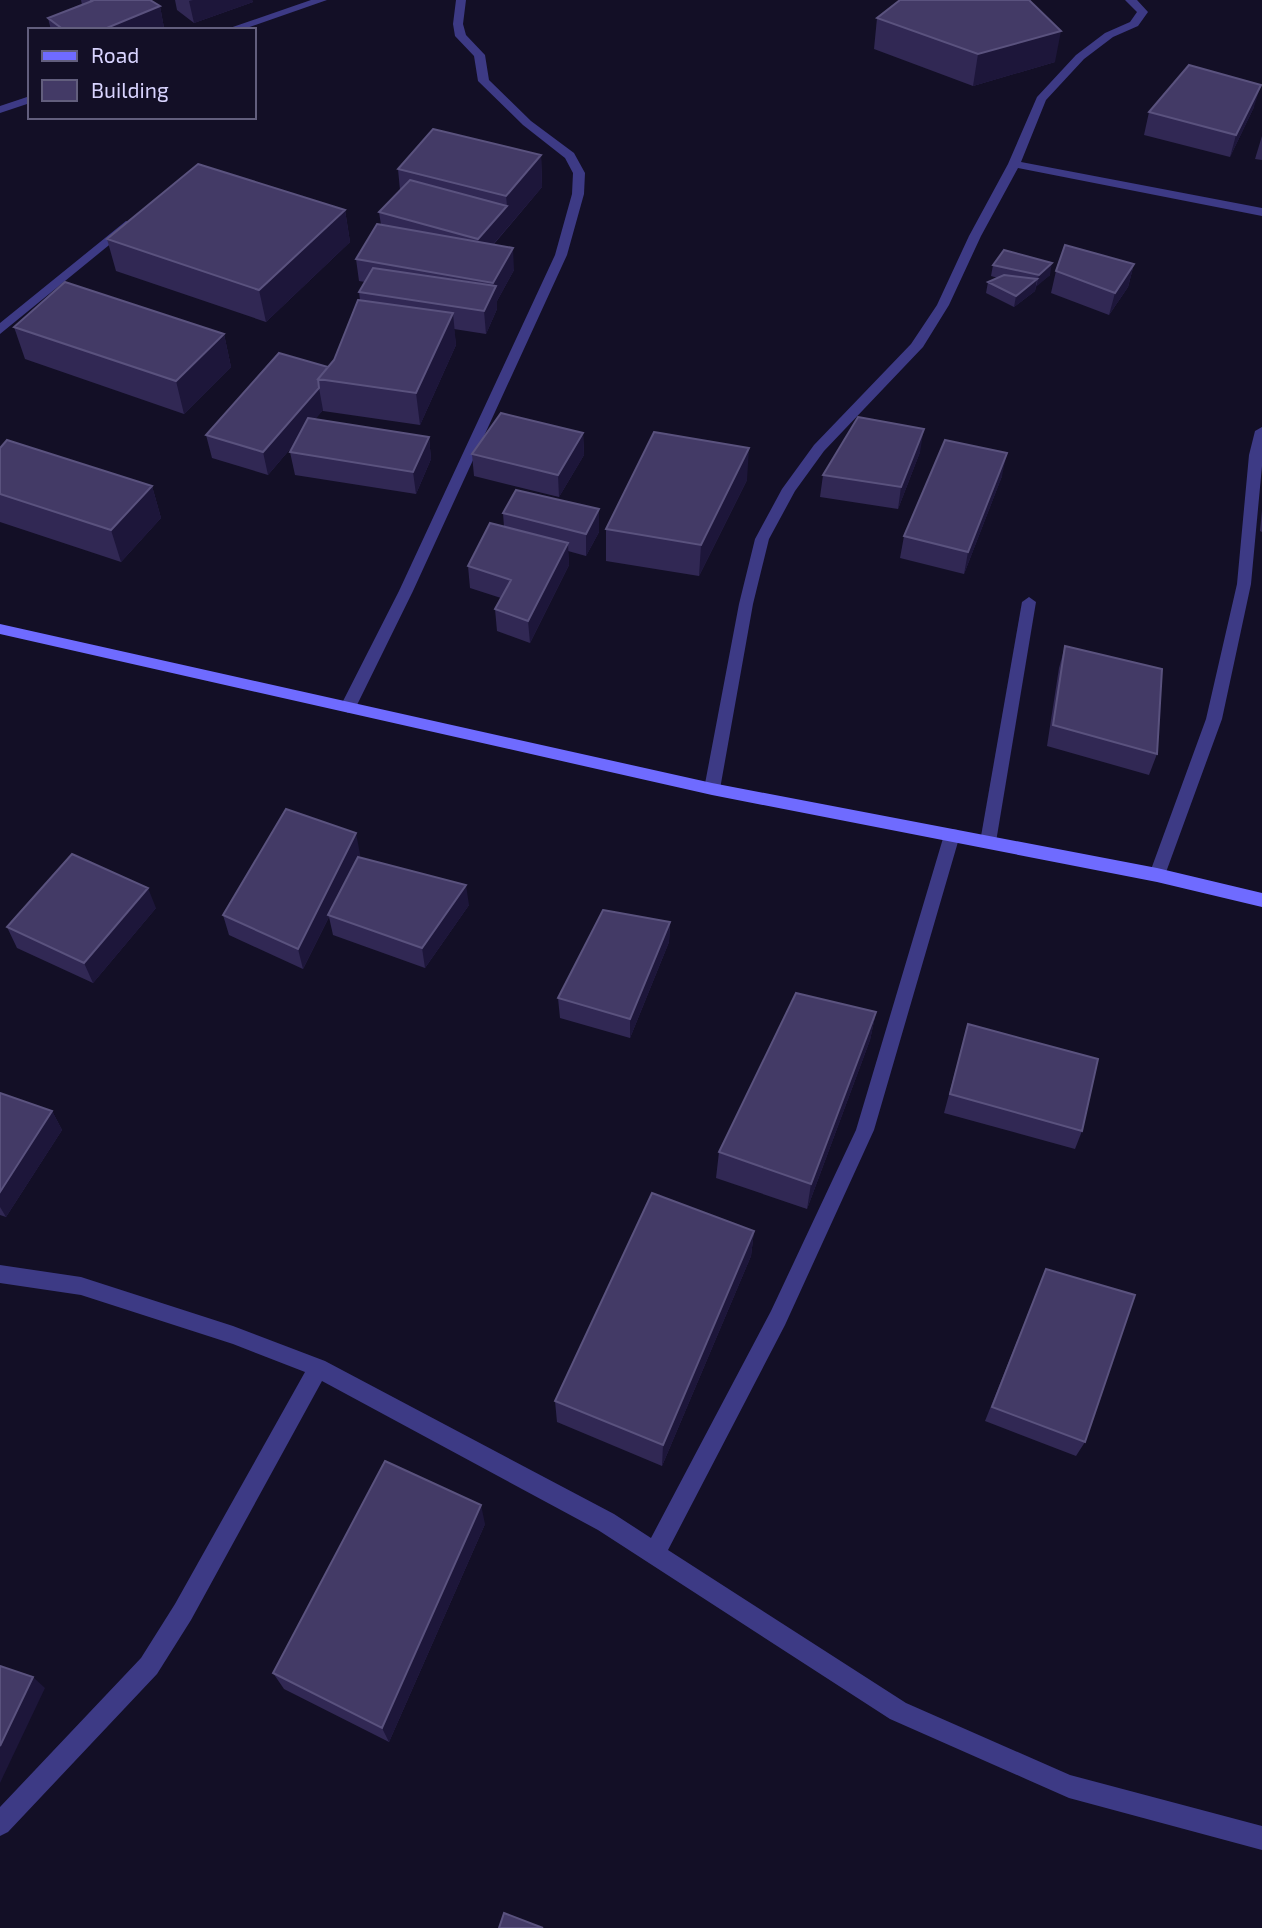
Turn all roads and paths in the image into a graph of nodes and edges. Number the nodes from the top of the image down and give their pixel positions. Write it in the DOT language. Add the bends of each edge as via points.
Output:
graph roads {
  1 [pos="321,0"];
  2 [pos="461,0"];
  3 [pos="1130,0"];
  4 [pos="235,28"];
  5 [pos="28,100"];
  6 [pos="0,110"];
  7 [pos="1014,164"];
  8 [pos="1262,212"];
  9 [pos="134,218"];
  10 [pos="0,330"];
  11 [pos="1262,431"];
  12 [pos="1029,602"];
  13 [pos="0,629"];
  14 [pos="348,707"];
  15 [pos="712,789"];
  16 [pos="952,835"];
  17 [pos="988,842"];
  18 [pos="1157,875"];
  19 [pos="1262,900"];
  20 [pos="0,1273"];
  21 [pos="318,1368"];
  22 [pos="654,1554"];
  23 [pos="0,1824"];
  24 [pos="1262,1838"];
  1 -- 4 [label="street"];
  2 -- 14 [label="street" via="461,36 479,55 484,81 570,156 579,173 578,194 561,255"];
  3 -- 7 [label="street" via="1143,12 1139,20 1080,57 1041,99"];
  5 -- 6 [label="street"];
  7 -- 8 [label="street"];
  7 -- 15 [label="street" via="943,305 916,347 819,448 789,488 761,539"];
  9 -- 10 [label="street"];
  11 -- 18 [label="street" via="1244,584 1214,719"];
  12 -- 17 [label="street"];
  13 -- 14 [label="street"];
  14 -- 15 [label="street"];
  15 -- 16 [label="street"];
  16 -- 17 [label="street"];
  16 -- 22 [label="street" via="865,1130 778,1318"];
  17 -- 18 [label="street"];
  18 -- 19 [label="street"];
  20 -- 21 [label="street" via="81,1286"];
  21 -- 22 [label="street" via="606,1522"];
  21 -- 23 [label="street" via="149,1665"];
  22 -- 24 [label="street" via="898,1711 1069,1786"];
}
